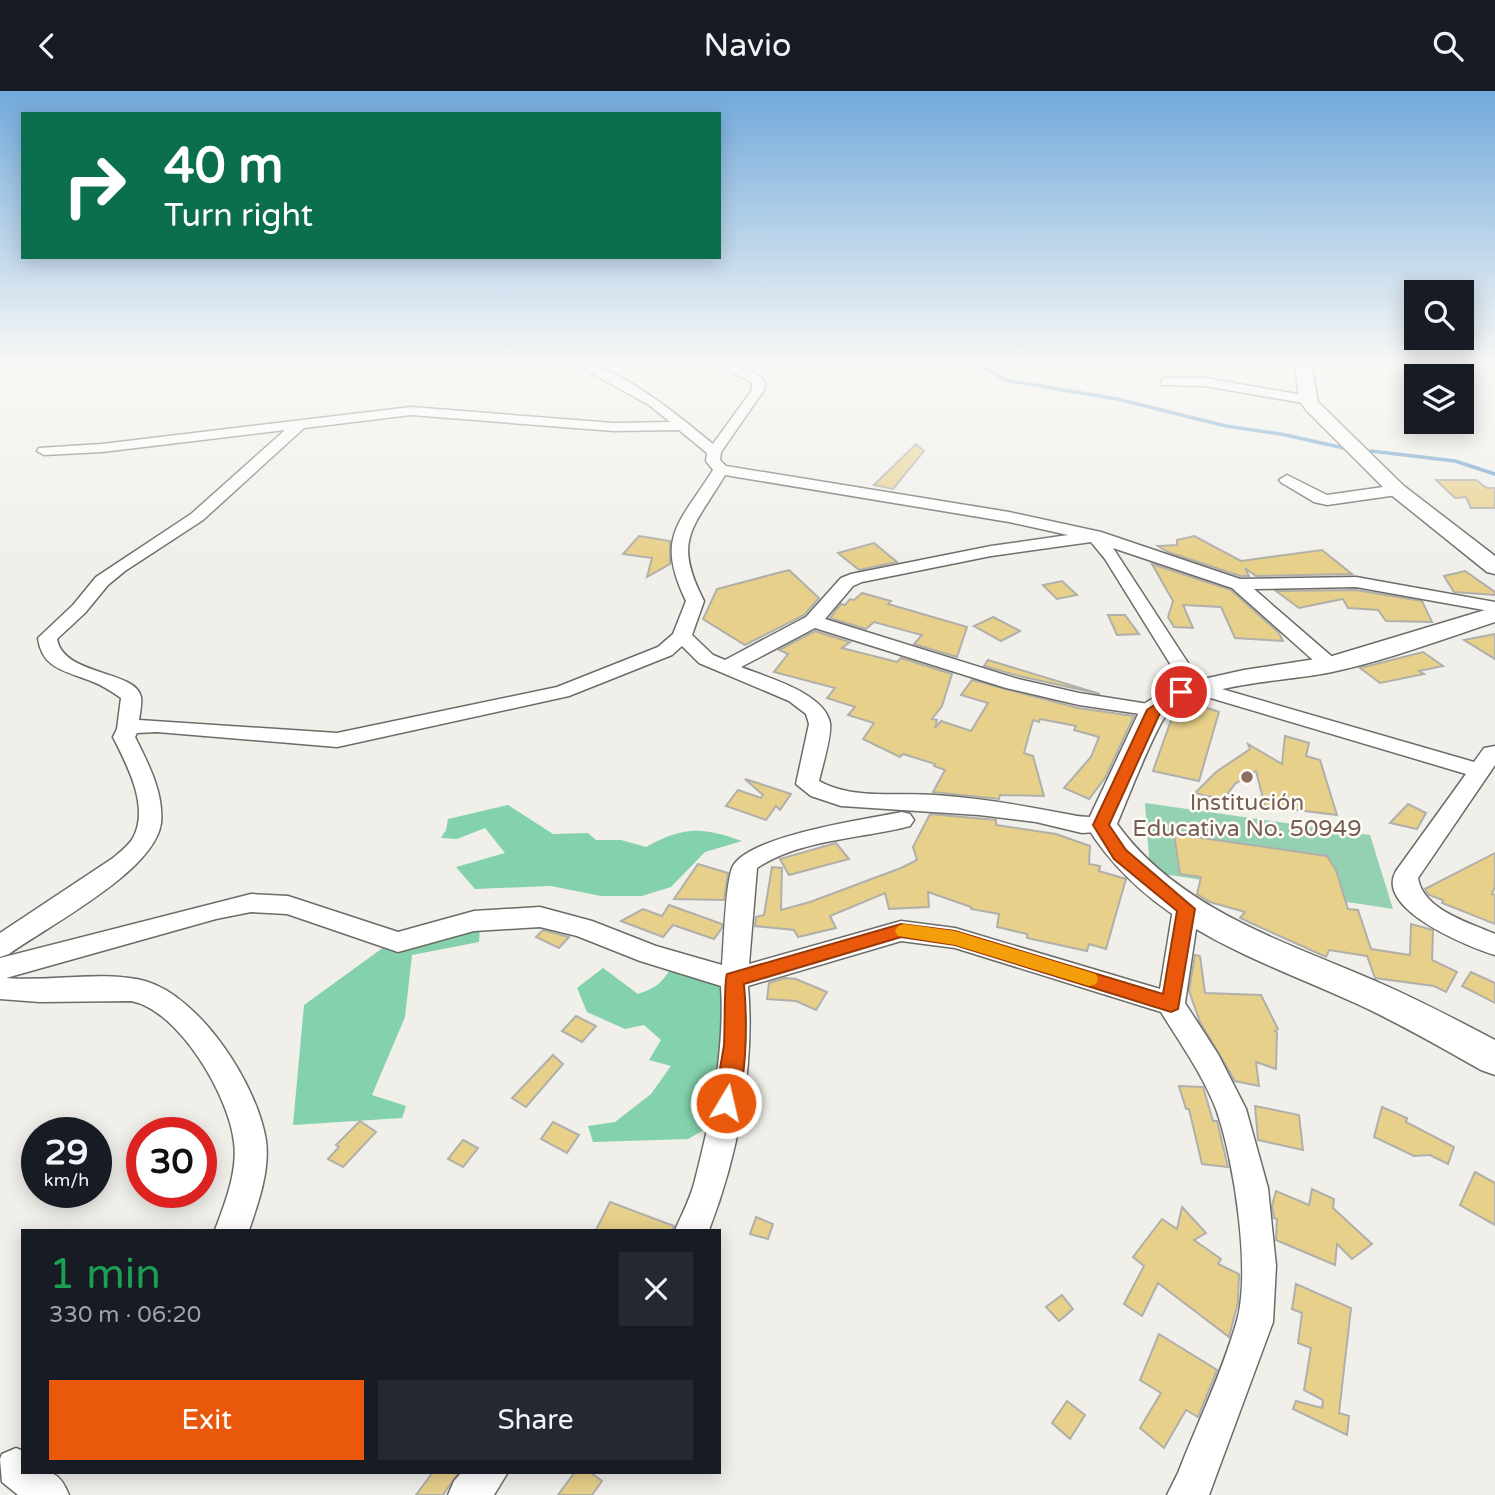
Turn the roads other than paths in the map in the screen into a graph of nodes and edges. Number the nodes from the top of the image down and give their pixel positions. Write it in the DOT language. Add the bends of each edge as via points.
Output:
graph roads {
  1 [pos="284,428"];
  2 [pos="296,428"];
  3 [pos="683,428"];
  4 [pos="731,428"];
  5 [pos="1333,428"];
  6 [pos="44,451"];
  7 [pos="714,452"];
  8 [pos="721,471"];
  9 [pos="1287,480"];
  10 [pos="1398,490"];
  11 [pos="1095,536"];
  12 [pos="1495,567"];
  13 [pos="1238,584"];
  14 [pos="1495,607"];
  15 [pos="1495,614"];
  16 [pos="813,621"];
  17 [pos="682,636"];
  18 [pos="1330,665"];
  19 [pos="726,667"];
  20 [pos="1194,687"];
  21 [pos="1154,710"];
  22 [pos="128,729"];
  23 [pos="1486,761"];
  24 [pos="902,820"];
  25 [pos="1101,825"];
  26 [pos="1186,909"];
  27 [pos="1495,945"];
  28 [pos="0,947"];
  29 [pos="0,969"];
  30 [pos="734,979"];
  31 [pos="0,988"];
  32 [pos="1171,1004"];
  33 [pos="1495,1059"];
  34 [pos="232,1229"];
  35 [pos="692,1229"];
  36 [pos="13,1471"];
  37 [pos="486,1474"];
  38 [pos="49,1495"];
  39 [pos="468,1495"];
  40 [pos="1187,1495"];
  1 -- 6 [label="street"];
  2 -- 22 [label="street" via="197,517 102,581 47,638 47,649 58,662 98,677 131,697"];
  3 -- 7 [label="street"];
  4 -- 7 [label="street"];
  5 -- 10 [label="main road"];
  7 -- 8 [label="street" via="713,461"];
  8 -- 11 [label="street" via="1009,517"];
  8 -- 17 [label="street" via="683,531 678,548 681,573 695,601"];
  9 -- 10 [label="street" via="1327,501"];
  10 -- 12 [label="main road"];
  11 -- 13 [label="street"];
  11 -- 16 [label="street" via="856,577"];
  11 -- 20 [label="street"];
  13 -- 14 [label="street" via="1356,582"];
  13 -- 18 [label="street"];
  15 -- 18 [label="main road"];
  16 -- 19 [label="street"];
  16 -- 21 [label="street" via="1013,684"];
  17 -- 19 [label="street" via="706,659"];
  17 -- 22 [label="street" via="664,651 562,692 351,738 312,740 143,725"];
  18 -- 20 [label="main road"];
  19 -- 25 [label="street" via="796,697 815,711 820,724 807,784 824,795 999,809 1089,827"];
  20 -- 21 [label="main road"];
  20 -- 23 [label="street"];
  21 -- 25 [label="main road"];
  22 -- 28 [label="street" via="124,737 142,772 150,820 145,840 113,870"];
  23 -- 27 [label="street" via="1405,877 1404,887 1410,899 1428,913"];
  24 -- 30 [label="street" via="813,839 748,862 743,872"];
  25 -- 26 [label="main road" via="1120,854"];
  26 -- 32 [label="street"];
  26 -- 33 [label="main road" via="1403,1009"];
  29 -- 30 [label="street" via="251,903 288,905 398,943 474,921 540,917"];
  30 -- 32 [label="street" via="901,930 955,938"];
  30 -- 35 [label="street" via="731,1076 712,1182"];
  31 -- 34 [label="street" via="108,988 154,996 182,1016 220,1067 251,1142 241,1206"];
  32 -- 40 [label="street" via="1231,1109 1252,1188 1259,1266 1255,1322"];
  36 -- 38 [label="street"];
  37 -- 39 [label="street"];
}
